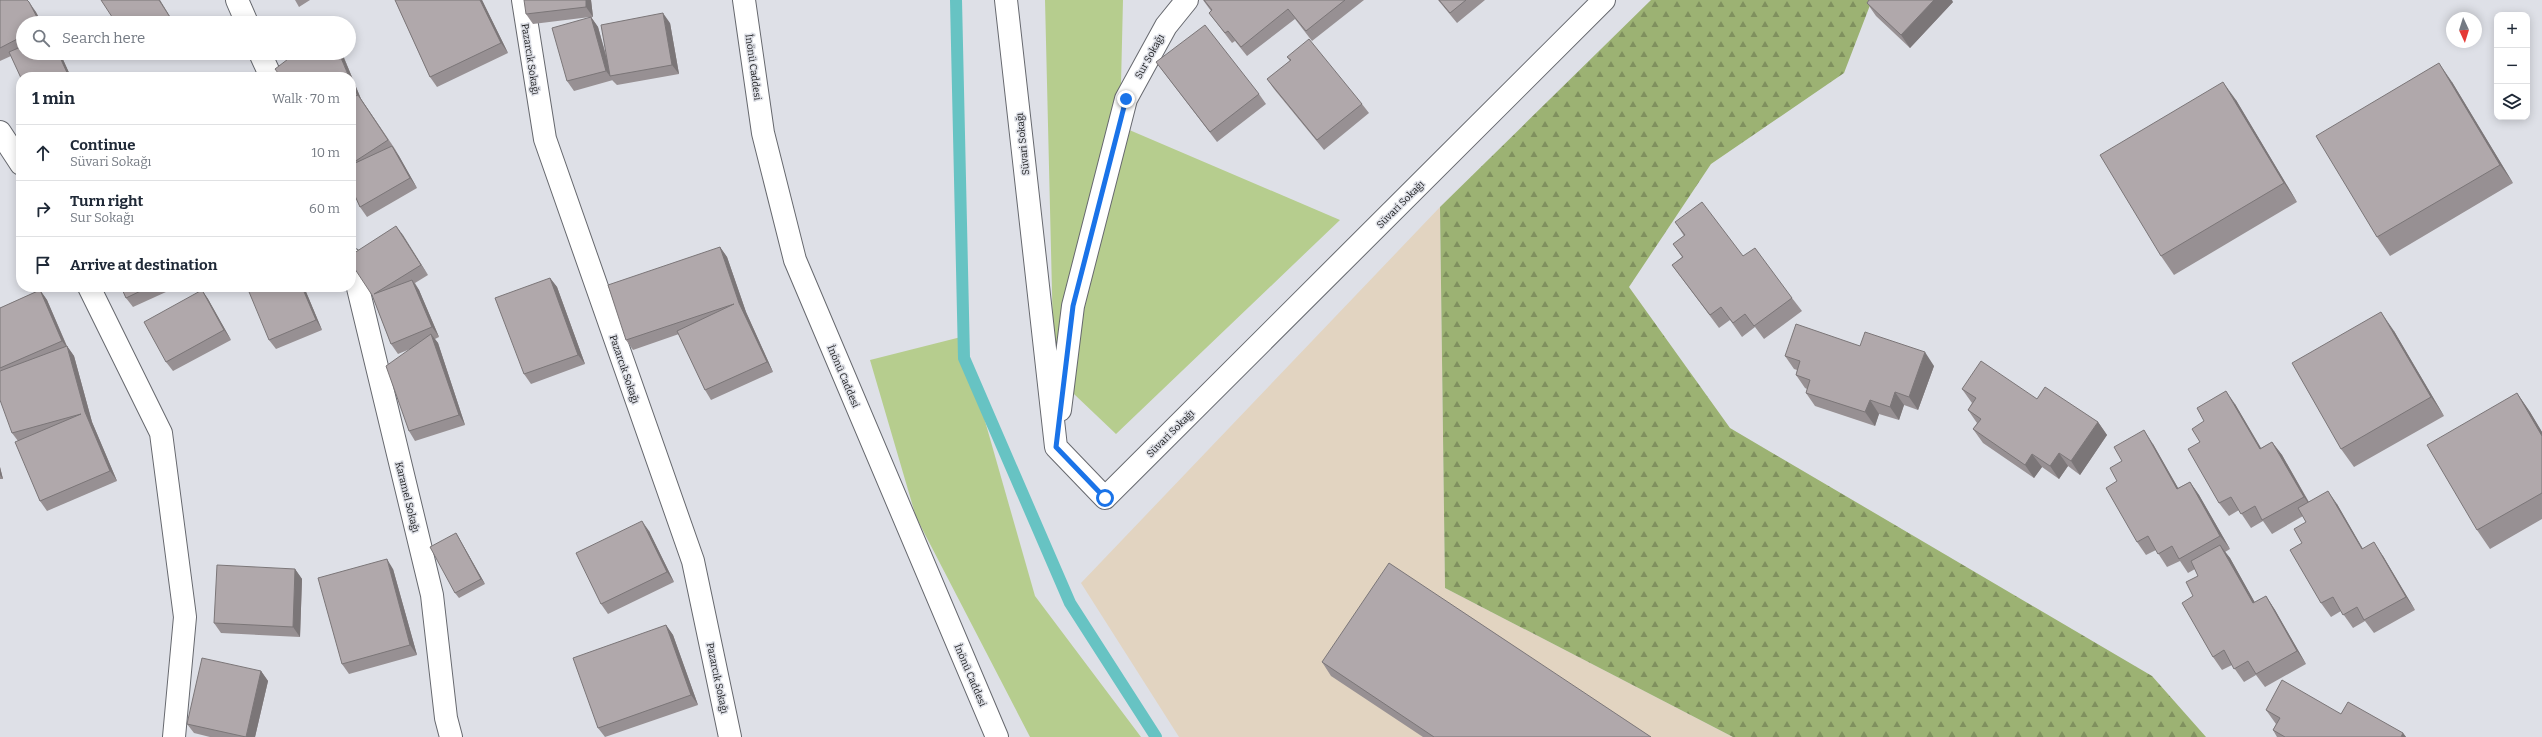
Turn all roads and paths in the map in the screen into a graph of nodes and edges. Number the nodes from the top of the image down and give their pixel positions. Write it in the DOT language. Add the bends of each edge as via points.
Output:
graph roads {
  1 [pos="237,0"];
  2 [pos="523,0"];
  3 [pos="744,0"];
  4 [pos="1006,0"];
  5 [pos="1187,0"];
  6 [pos="1604,0"];
  7 [pos="244,16"];
  8 [pos="263,60"];
  9 [pos="269,72"];
  10 [pos="0,132"];
  11 [pos="16,156"];
  12 [pos="356,281"];
  13 [pos="91,292"];
  14 [pos="1056,447"];
  15 [pos="174,737"];
  16 [pos="451,737"];
  17 [pos="730,737"];
  18 [pos="997,737"];
  1 -- 7 [label="street"];
  2 -- 17 [label="street, Pazarcık Sokağı" via="544,139 693,562"];
  3 -- 18 [label="street, İnönü Caddesi" via="763,132 795,260"];
  4 -- 14 [label="street, Süvari Sokağı"];
  5 -- 14 [label="street, Sur Sokağı" via="1166,26 1126,99 1073,306"];
  6 -- 14 [label="street, Süvari Sokağı" via="1105,498"];
  8 -- 9 [label="street"];
  10 -- 11 [label="street"];
  12 -- 16 [label="street, Karamel Sokağı" via="432,595 446,718"];
  13 -- 15 [label="street" via="161,433 185,618"];
}
